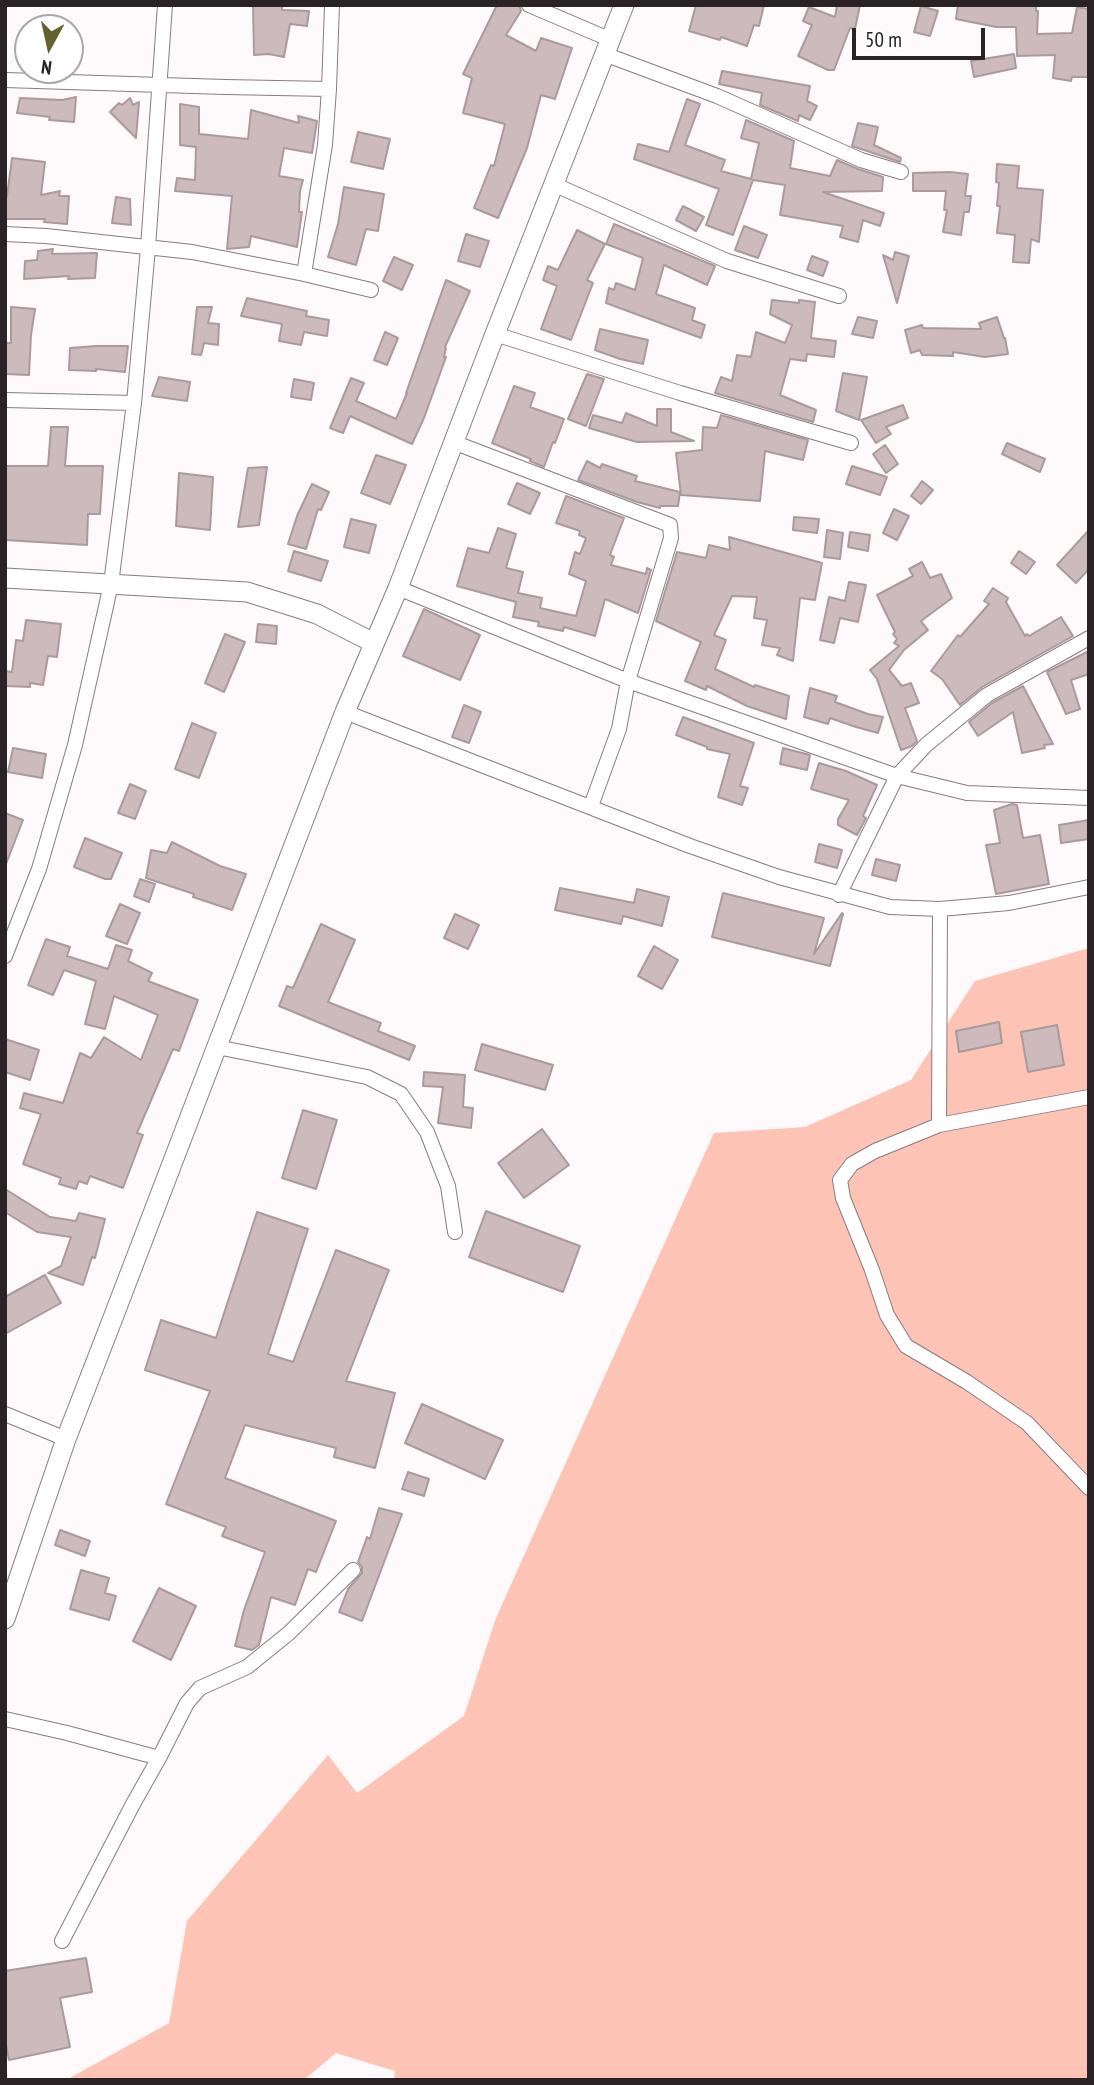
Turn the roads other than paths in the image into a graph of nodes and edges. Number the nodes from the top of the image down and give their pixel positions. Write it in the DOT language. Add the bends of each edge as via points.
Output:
graph roads {
  1 [pos="165,5"];
  2 [pos="332,5"];
  3 [pos="529,5"];
  4 [pos="624,5"];
  5 [pos="607,47"];
  6 [pos="5,79"];
  7 [pos="158,85"];
  8 [pos="329,89"];
  9 [pos="901,172"];
  10 [pos="553,184"];
  11 [pos="5,234"];
  12 [pos="148,247"];
  13 [pos="304,274"];
  14 [pos="372,290"];
  15 [pos="839,296"];
  16 [pos="495,334"];
  17 [pos="5,400"];
  18 [pos="134,403"];
  19 [pos="453,442"];
  20 [pos="851,443"];
  21 [pos="5,578"];
  22 [pos="111,584"];
  23 [pos="398,588"];
  24 [pos="1089,638"];
  25 [pos="374,643"];
  26 [pos="628,681"];
  27 [pos="345,712"];
  28 [pos="897,776"];
  29 [pos="1089,798"];
  30 [pos="591,806"];
  31 [pos="1089,887"];
  32 [pos="839,895"];
  33 [pos="940,909"];
  34 [pos="5,956"];
  35 [pos="217,1047"];
  36 [pos="1089,1097"];
  37 [pos="939,1125"];
  38 [pos="455,1232"];
  39 [pos="5,1414"];
  40 [pos="66,1439"];
  41 [pos="1089,1488"];
  42 [pos="353,1570"];
  43 [pos="5,1619"];
  44 [pos="5,1719"];
  45 [pos="159,1758"];
  46 [pos="62,1941"];
  1 -- 7 [label="street"];
  2 -- 8 [label="street"];
  3 -- 5 [label="street"];
  4 -- 5 [label="main road"];
  5 -- 9 [label="street" via="861,160"];
  5 -- 10 [label="main road"];
  6 -- 7 [label="street"];
  7 -- 8 [label="street"];
  7 -- 12 [label="street"];
  8 -- 13 [label="street" via="325,145"];
  10 -- 15 [label="street" via="727,261"];
  10 -- 16 [label="main road"];
  11 -- 12 [label="street"];
  12 -- 13 [label="street" via="192,251"];
  12 -- 18 [label="street"];
  13 -- 14 [label="street"];
  16 -- 19 [label="main road"];
  16 -- 20 [label="street"];
  17 -- 18 [label="street"];
  18 -- 22 [label="street"];
  19 -- 23 [label="main road"];
  19 -- 26 [label="street" via="670,526 671,538"];
  21 -- 22 [label="main road"];
  22 -- 25 [label="main road" via="247,592 317,614"];
  22 -- 34 [label="street" via="75,745 39,869"];
  23 -- 25 [label="main road"];
  23 -- 26 [label="street"];
  24 -- 28 [label="street" via="988,695 926,745"];
  25 -- 27 [label="main road"];
  26 -- 28 [label="street"];
  26 -- 30 [label="street" via="618,729"];
  27 -- 30 [label="street"];
  27 -- 35 [label="main road"];
  28 -- 29 [label="street" via="967,793"];
  28 -- 32 [label="street"];
  30 -- 32 [label="street" via="690,846"];
  31 -- 33 [label="street" via="1009,903"];
  32 -- 33 [label="street" via="890,907"];
  33 -- 37 [label="street"];
  35 -- 38 [label="street" via="367,1077 401,1094 427,1132 448,1186"];
  35 -- 40 [label="main road"];
  36 -- 37 [label="street"];
  37 -- 41 [label="street" via="875,1151 852,1164 840,1180 842,1198 887,1315 906,1346 1027,1423"];
  39 -- 40 [label="street"];
  40 -- 43 [label="main road"];
  42 -- 45 [label="street" via="247,1667 200,1688 187,1703"];
  44 -- 45 [label="street"];
  45 -- 46 [label="street"];
}
